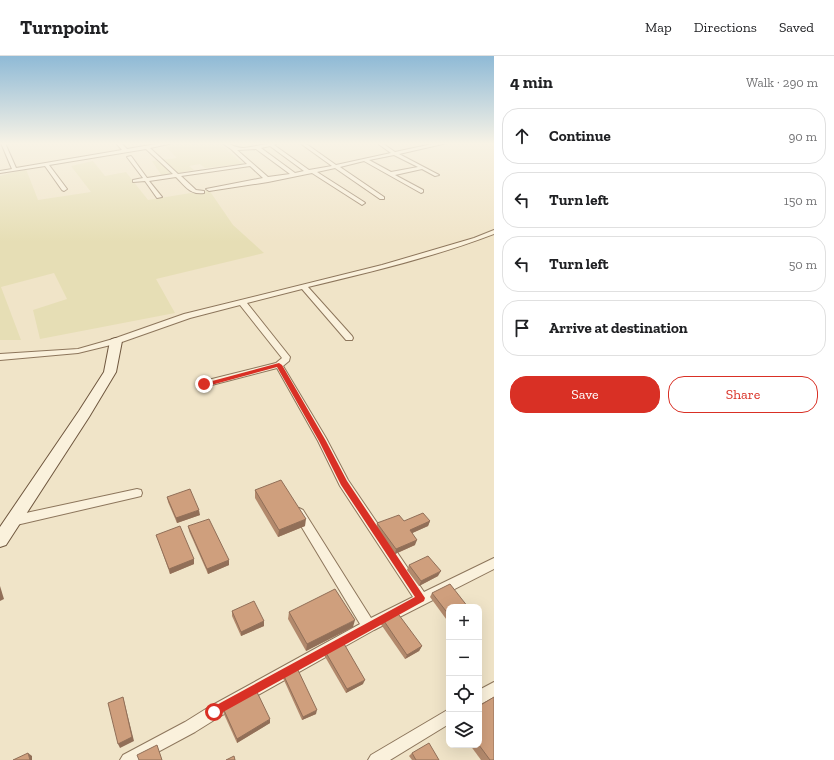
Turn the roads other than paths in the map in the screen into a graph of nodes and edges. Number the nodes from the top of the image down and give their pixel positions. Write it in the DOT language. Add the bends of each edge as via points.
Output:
graph roads {
  1 [pos="55,176"];
  2 [pos="143,176"];
  3 [pos="173,176"];
  4 [pos="179,176"];
  5 [pos="263,176"];
  6 [pos="290,176"];
  7 [pos="317,176"];
  8 [pos="349,176"];
  9 [pos="393,176"];
  10 [pos="146,180"];
  11 [pos="268,180"];
  12 [pos="135,181"];
  13 [pos="64,189"];
  14 [pos="209,189"];
  15 [pos="421,191"];
  16 [pos="202,192"];
  17 [pos="159,197"];
  18 [pos="382,198"];
  19 [pos="362,203"];
  20 [pos="494,232"];
  21 [pos="303,286"];
  22 [pos="242,302"];
  23 [pos="349,338"];
  24 [pos="116,340"];
  25 [pos="0,357"];
  26 [pos="279,365"];
  27 [pos="204,384"];
  28 [pos="137,493"];
  29 [pos="295,506"];
  30 [pos="12,521"];
  31 [pos="0,540"];
  32 [pos="494,562"];
  33 [pos="421,598"];
  34 [pos="369,626"];
  35 [pos="494,689"];
  36 [pos="482,696"];
  37 [pos="446,718"];
  38 [pos="128,760"];
  39 [pos="376,760"];
  1 -- 13 [label="street"];
  2 -- 10 [label="street"];
  3 -- 10 [label="street"];
  4 -- 16 [label="street" via="195,192"];
  5 -- 11 [label="street"];
  6 -- 11 [label="street"];
  7 -- 19 [label="street"];
  8 -- 18 [label="street"];
  9 -- 15 [label="street"];
  10 -- 12 [label="street"];
  10 -- 17 [label="street"];
  11 -- 14 [label="street"];
  20 -- 21 [label="street" via="384,266"];
  21 -- 22 [label="street"];
  21 -- 23 [label="street"];
  22 -- 24 [label="street" via="187,316"];
  22 -- 26 [label="street" via="286,357 286,361"];
  24 -- 25 [label="street" via="78,351"];
  24 -- 30 [label="street" via="110,372"];
  26 -- 27 [label="street"];
  26 -- 33 [label="street" via="344,483"];
  28 -- 30 [label="street"];
  29 -- 34 [label="street"];
  30 -- 31 [label="street"];
  32 -- 33 [label="street"];
  33 -- 34 [label="street"];
  34 -- 38 [label="street"];
  35 -- 36 [label="street"];
  37 -- 39 [label="street"];
}
